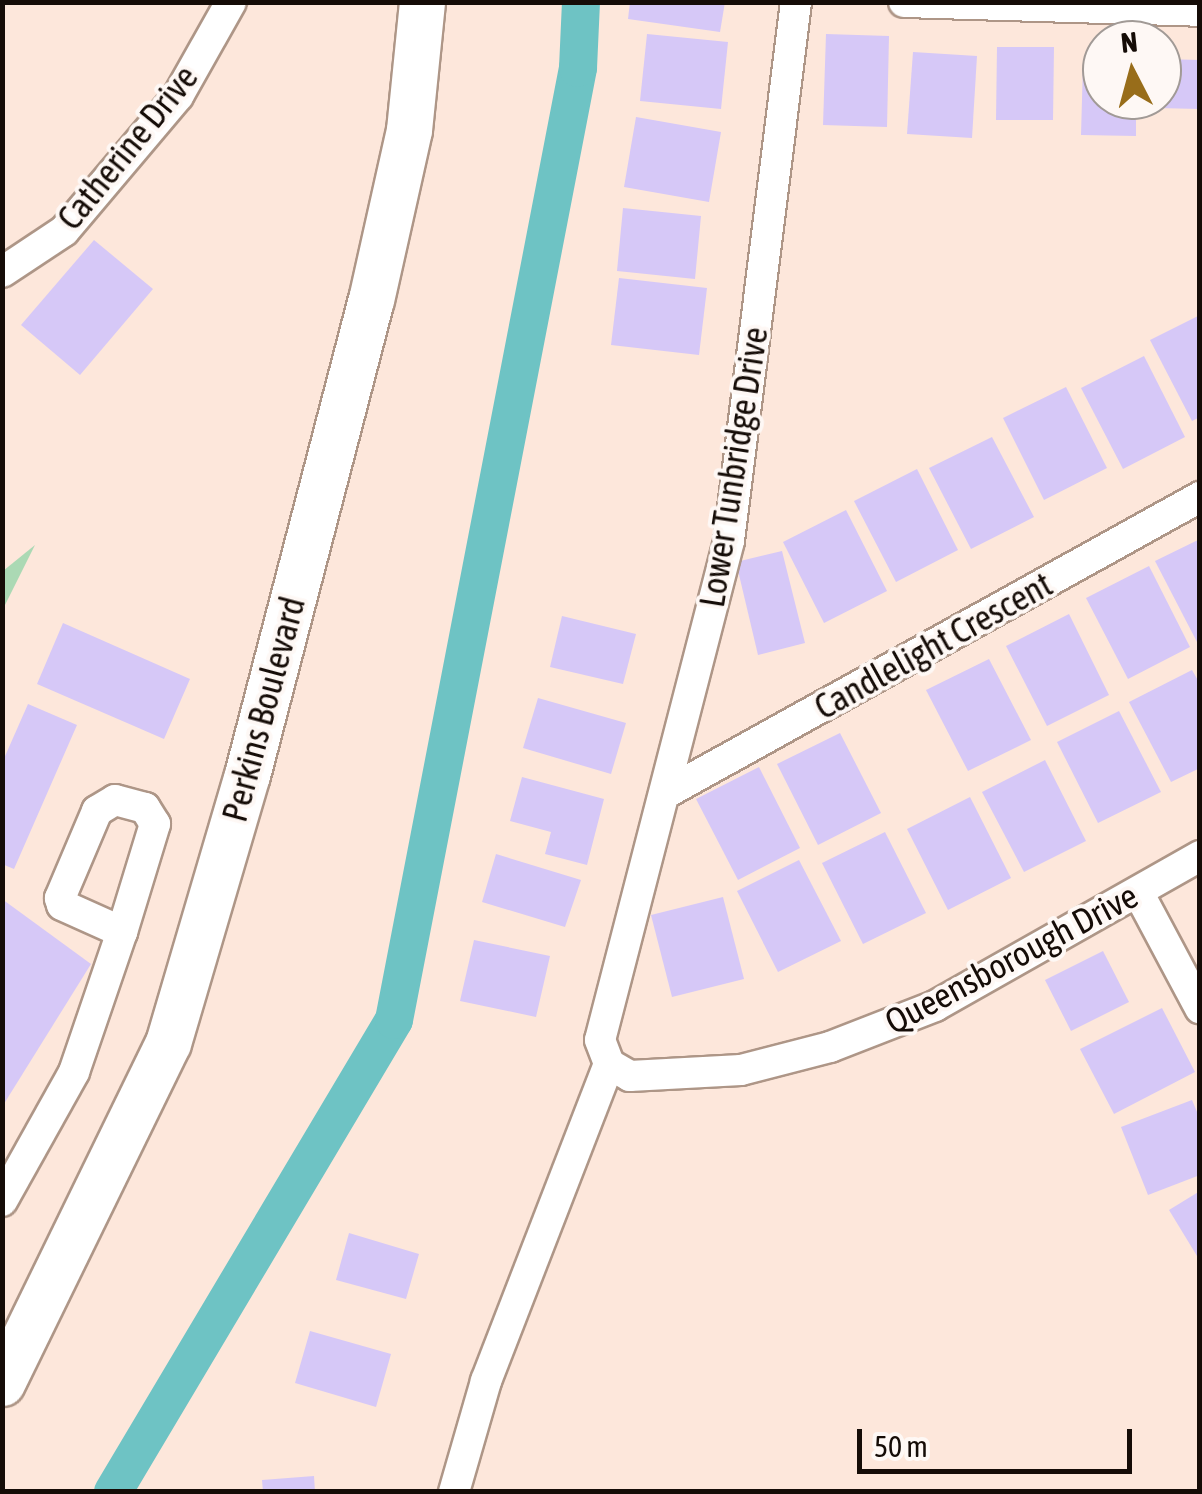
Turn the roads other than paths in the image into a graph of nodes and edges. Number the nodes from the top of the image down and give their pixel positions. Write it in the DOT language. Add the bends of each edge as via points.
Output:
graph roads {
  1 [pos="231,2"];
  2 [pos="422,2"];
  3 [pos="796,2"];
  4 [pos="904,2"];
  5 [pos="1200,10"];
  6 [pos="2,272"];
  7 [pos="1200,497"];
  8 [pos="666,793"];
  9 [pos="1200,856"];
  10 [pos="1138,892"];
  11 [pos="122,932"];
  12 [pos="1200,1008"];
  13 [pos="605,1052"];
  14 [pos="2,1201"];
  15 [pos="2,1383"];
  16 [pos="454,1492"];
  1 -- 6 [label="street, Catherine Drive" via="178,96 64,231"];
  2 -- 15 [label="street, Perkins Boulevard" via="409,130 371,300 247,775 168,1043"];
  3 -- 8 [label="street, Lower Tunbridge Drive" via="729,541"];
  4 -- 5 [label="street"];
  7 -- 8 [label="street, Candlelight Crescent"];
  8 -- 13 [label="street, Lower Tunbridge Drive"];
  9 -- 10 [label="street, Queensborough Drive"];
  10 -- 12 [label="street"];
  10 -- 13 [label="street, Queensborough Drive" via="936,1006 830,1047 741,1070 630,1076"];
  11 -- 14 [label="street" via="74,1072"];
  13 -- 16 [label="street, Lower Tunbridge Drive" via="486,1381"];
}
